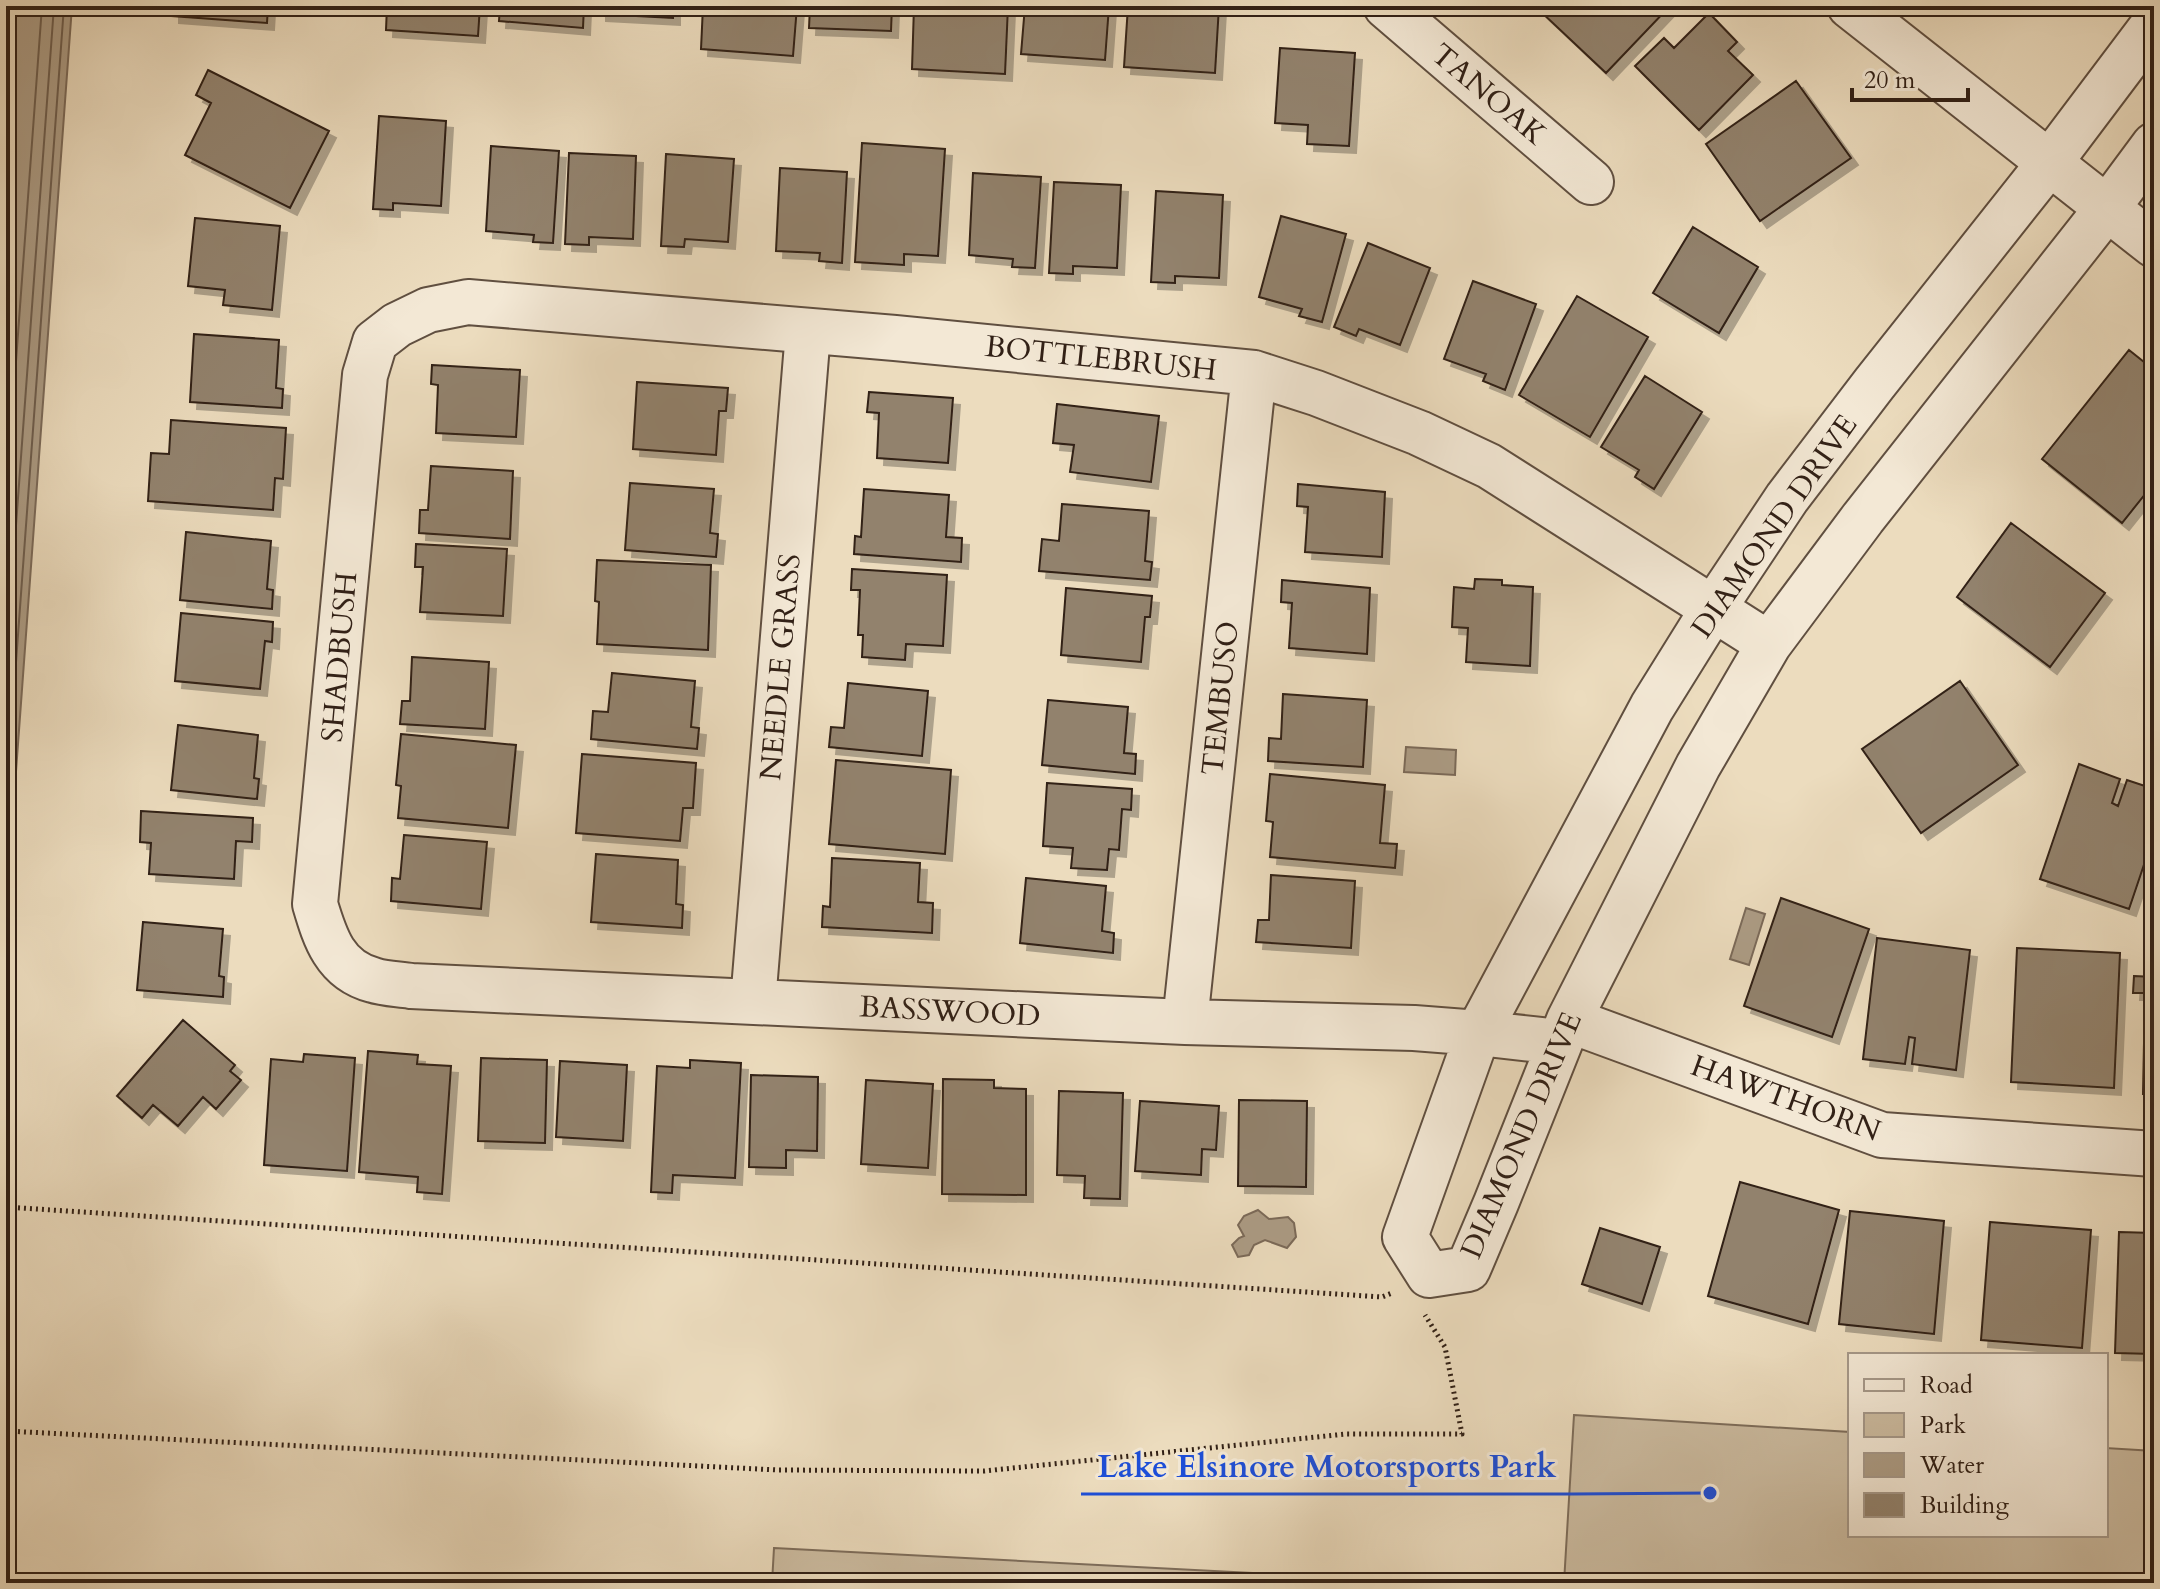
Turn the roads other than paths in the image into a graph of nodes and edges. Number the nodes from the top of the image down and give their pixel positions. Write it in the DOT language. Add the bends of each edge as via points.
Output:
graph roads {
  1 [pos="1386,6"];
  2 [pos="1850,6"];
  3 [pos="2154,24"];
  4 [pos="2154,145"];
  5 [pos="2050,162"];
  6 [pos="1591,182"];
  7 [pos="2108,207"];
  8 [pos="2154,245"];
  9 [pos="808,332"];
  10 [pos="375,342"];
  11 [pos="1254,373"];
  12 [pos="1713,609"];
  13 [pos="1769,644"];
  14 [pos="344,966"];
  15 [pos="753,1002"];
  16 [pos="1185,1022"];
  17 [pos="1564,1031"];
  18 [pos="1478,1033"];
  19 [pos="2154,1154"];
  1 -- 6 [label="street, TANOAK"];
  2 -- 5 [label="street"];
  3 -- 5 [label="street, DIAMOND DRIVE"];
  4 -- 7 [label="street, DIAMOND DRIVE"];
  5 -- 7 [label="street"];
  5 -- 12 [label="street, DIAMOND DRIVE" via="1787,498"];
  7 -- 8 [label="street"];
  7 -- 13 [label="street, DIAMOND DRIVE"];
  9 -- 10 [label="street, BOTTLEBRUSH" via="468,302 428,310"];
  9 -- 11 [label="street, BOTTLEBRUSH"];
  9 -- 15 [label="street, NEEDLE GRASS"];
  10 -- 14 [label="street, SHADBUSH" via="365,375 315,904 325,938"];
  11 -- 12 [label="street, BOTTLEBRUSH" via="1419,433 1489,466"];
  11 -- 16 [label="street, TEMBUSO"];
  12 -- 13 [label="street, BOTTLEBRUSH"];
  12 -- 18 [label="street, DIAMOND DRIVE" via="1652,707"];
  13 -- 17 [label="street, DIAMOND DRIVE" via="1698,766"];
  14 -- 15 [label="street, BASSWOOD" via="372,980 411,986"];
  15 -- 16 [label="street, BASSWOOD"];
  16 -- 18 [label="street, BASSWOOD"];
  17 -- 18 [label="street, BASSWOOD"];
  17 -- 18 [label="street, DIAMOND DRIVE" via="1468,1269 1429,1275 1405,1237"];
  17 -- 19 [label="street, HAWTHORN" via="1882,1135"];
}
